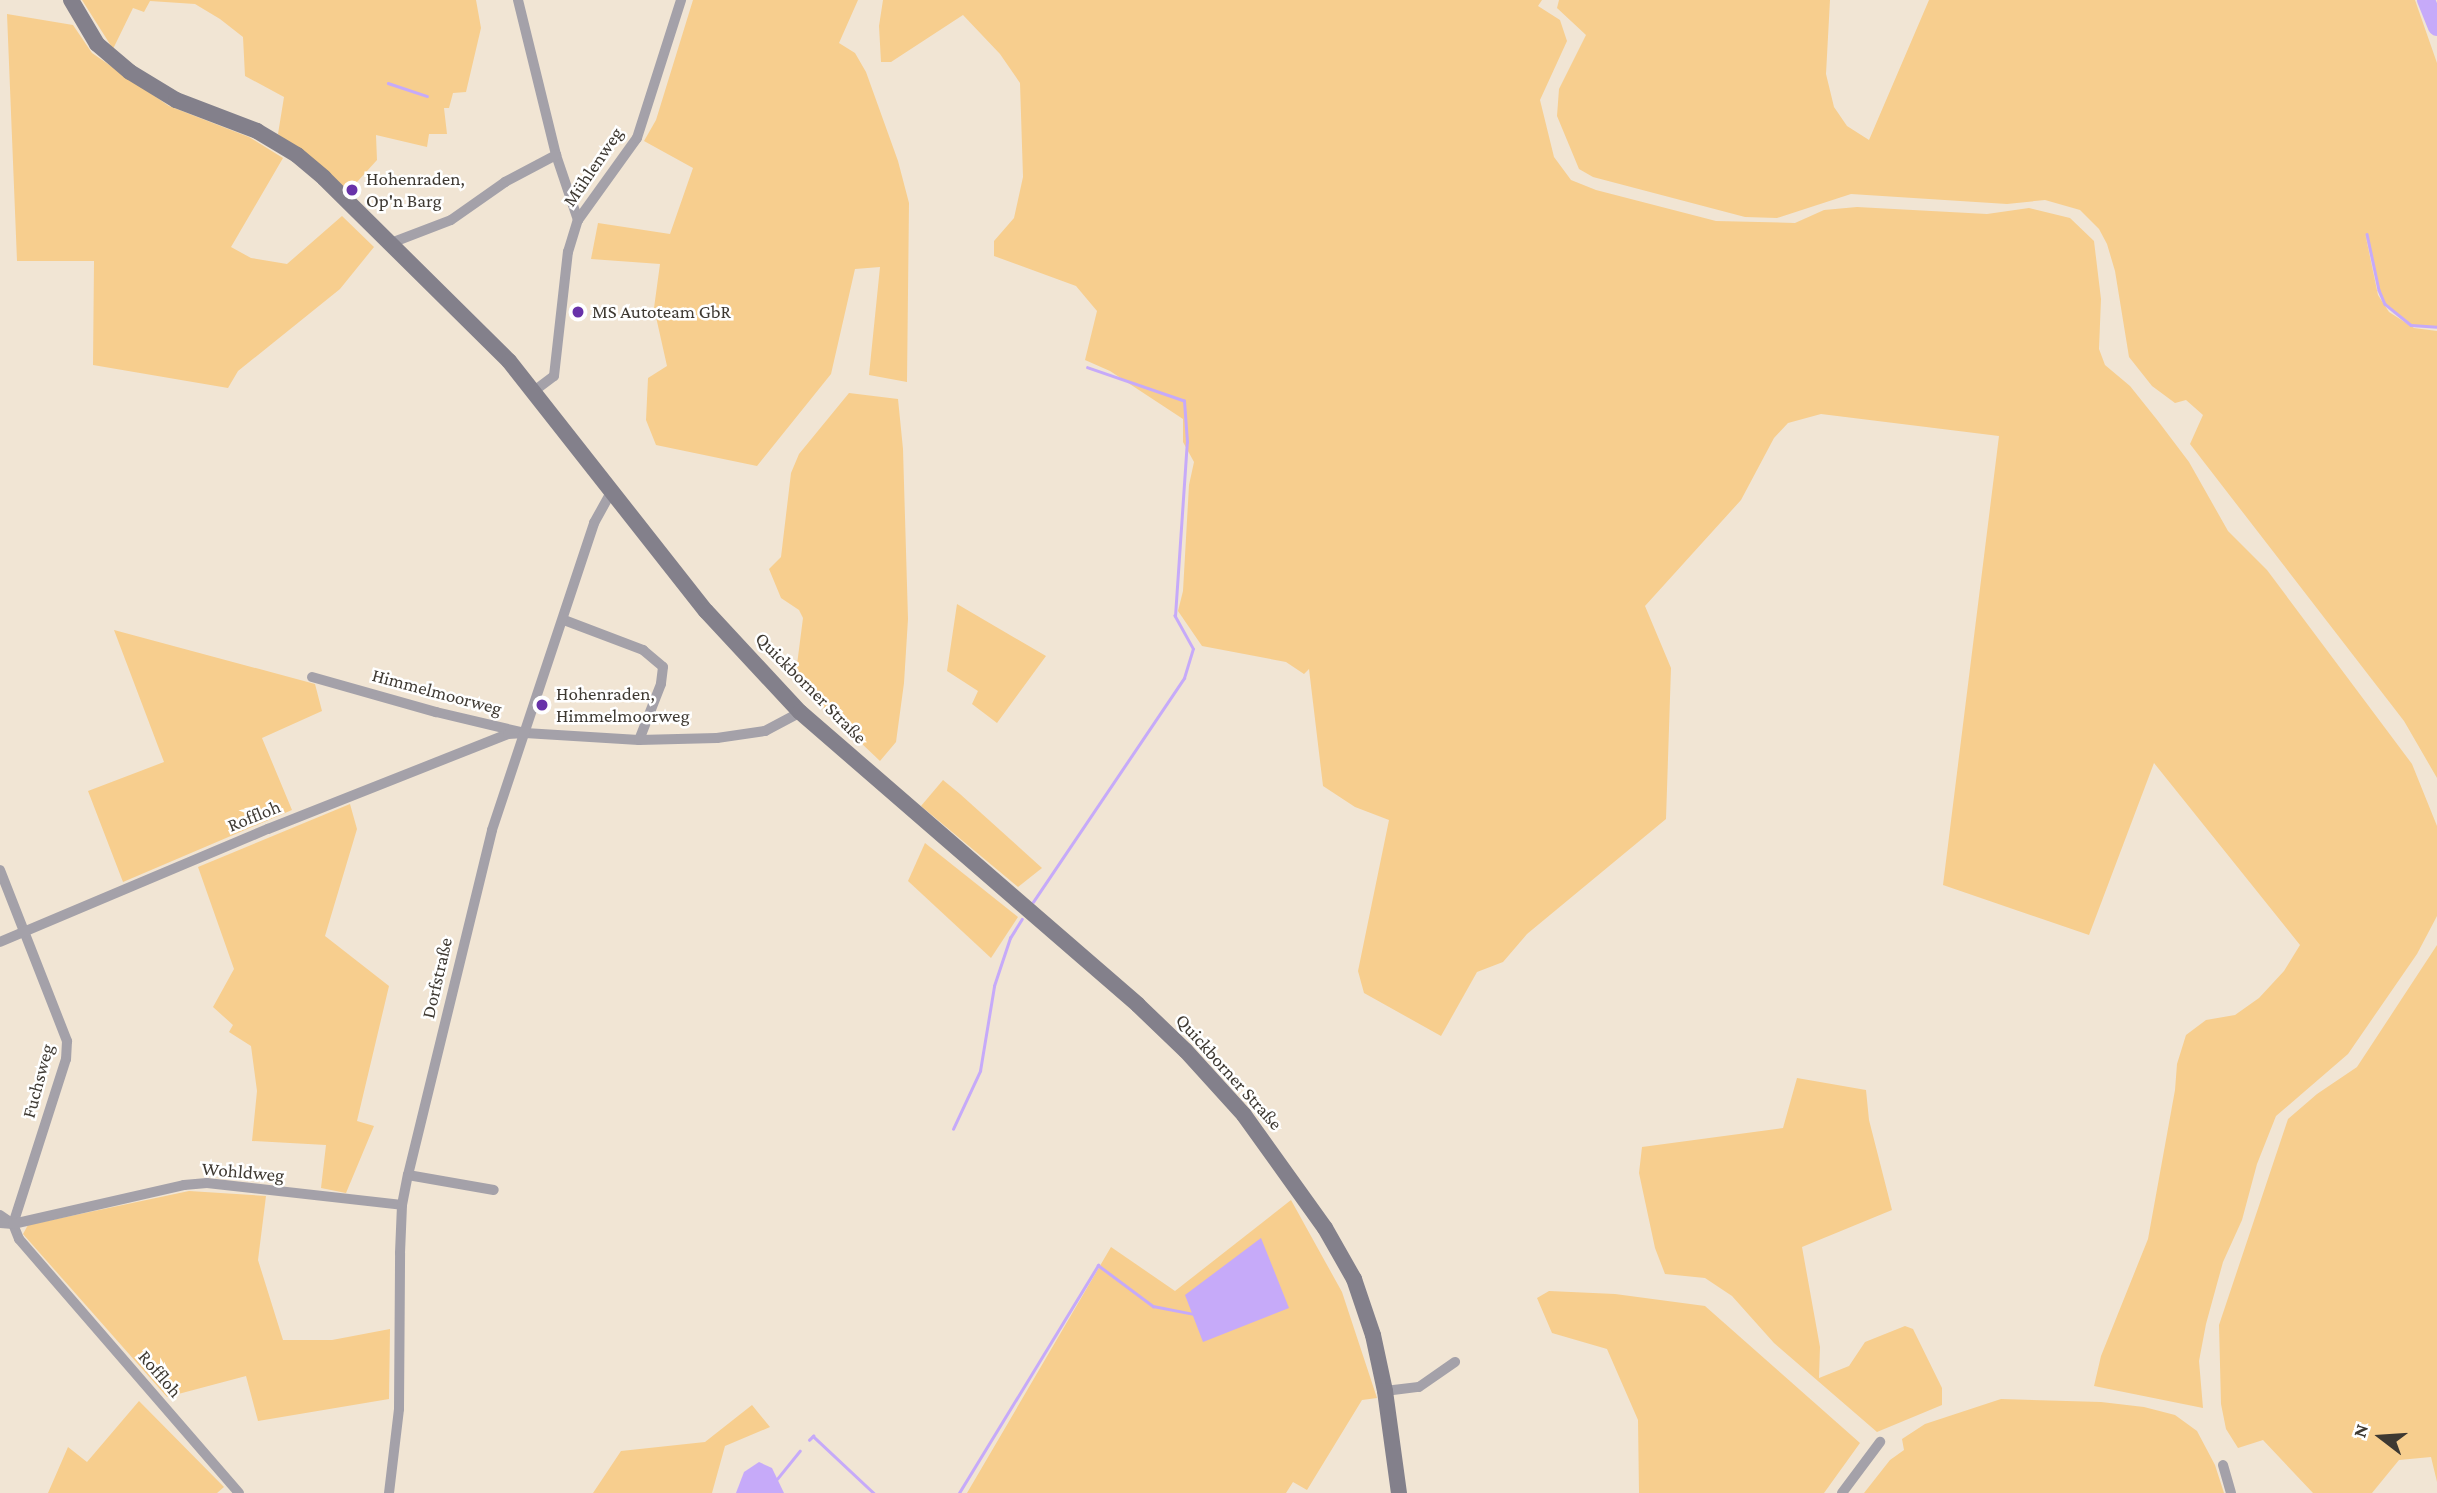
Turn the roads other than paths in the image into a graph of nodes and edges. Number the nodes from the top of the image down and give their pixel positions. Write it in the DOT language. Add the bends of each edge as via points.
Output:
graph roads {
  1 [pos="71,0"];
  2 [pos="518,0"];
  3 [pos="681,0"];
  4 [pos="556,155"];
  5 [pos="578,220"];
  6 [pos="391,243"];
  7 [pos="534,391"];
  8 [pos="612,491"];
  9 [pos="564,620"];
  10 [pos="312,677"];
  11 [pos="800,712"];
  12 [pos="525,733"];
  13 [pos="639,740"];
  14 [pos="0,870"];
  15 [pos="24,930"];
  16 [pos="0,942"];
  17 [pos="408,1175"];
  18 [pos="494,1190"];
  19 [pos="402,1205"];
  20 [pos="0,1215"];
  21 [pos="0,1223"];
  22 [pos="13,1224"];
  23 [pos="1455,1362"];
  24 [pos="1385,1391"];
  25 [pos="1880,1442"];
  26 [pos="2223,1465"];
  27 [pos="239,1493"];
  28 [pos="390,1493"];
  29 [pos="1399,1493"];
  30 [pos="1842,1493"];
  31 [pos="2231,1493"];
  1 -- 6 [label="main road, Quickborner Straße" via="97,44 130,72 176,100 257,131 298,155"];
  2 -- 4 [label="street"];
  3 -- 5 [label="street, Mühlenweg" via="637,138"];
  4 -- 5 [label="street"];
  4 -- 6 [label="street" via="505,182 451,220"];
  5 -- 7 [label="street, Mühlenweg" via="568,252 555,376"];
  6 -- 7 [label="main road, Quickborner Straße"];
  7 -- 8 [label="main road, Quickborner Straße"];
  8 -- 9 [label="street, Dorfstraße" via="594,523"];
  8 -- 11 [label="main road, Quickborner Straße" via="706,611"];
  9 -- 12 [label="street, Dorfstraße"];
  9 -- 13 [label="street" via="643,650 663,667"];
  10 -- 12 [label="street, Himmelmoorweg"];
  11 -- 13 [label="street, Himmelmoorweg" via="765,731 717,738"];
  11 -- 24 [label="main road, Quickborner Straße" via="1129,997 1244,1115 1317,1217 1354,1279"];
  12 -- 13 [label="street, Himmelmoorweg"];
  12 -- 15 [label="street, Roffloh" via="482,744"];
  12 -- 17 [label="street, Dorfstraße" via="492,830"];
  14 -- 15 [label="street, Fuchsweg"];
  15 -- 16 [label="street, Roffloh"];
  15 -- 22 [label="street, Fuchsweg" via="67,1041 66,1059"];
  17 -- 18 [label="street"];
  17 -- 19 [label="street, Dorfstraße"];
  19 -- 22 [label="street, Wohldweg" via="207,1183"];
  19 -- 28 [label="street, Dorfstraße" via="400,1409"];
  20 -- 22 [label="street, Roffloh"];
  21 -- 22 [label="street, Wohldweg"];
  22 -- 27 [label="street, Roffloh" via="19,1239"];
  23 -- 24 [label="street" via="1419,1387"];
  24 -- 29 [label="main road, Quickborner Straße"];
  25 -- 30 [label="street"];
  26 -- 31 [label="street"];
}
